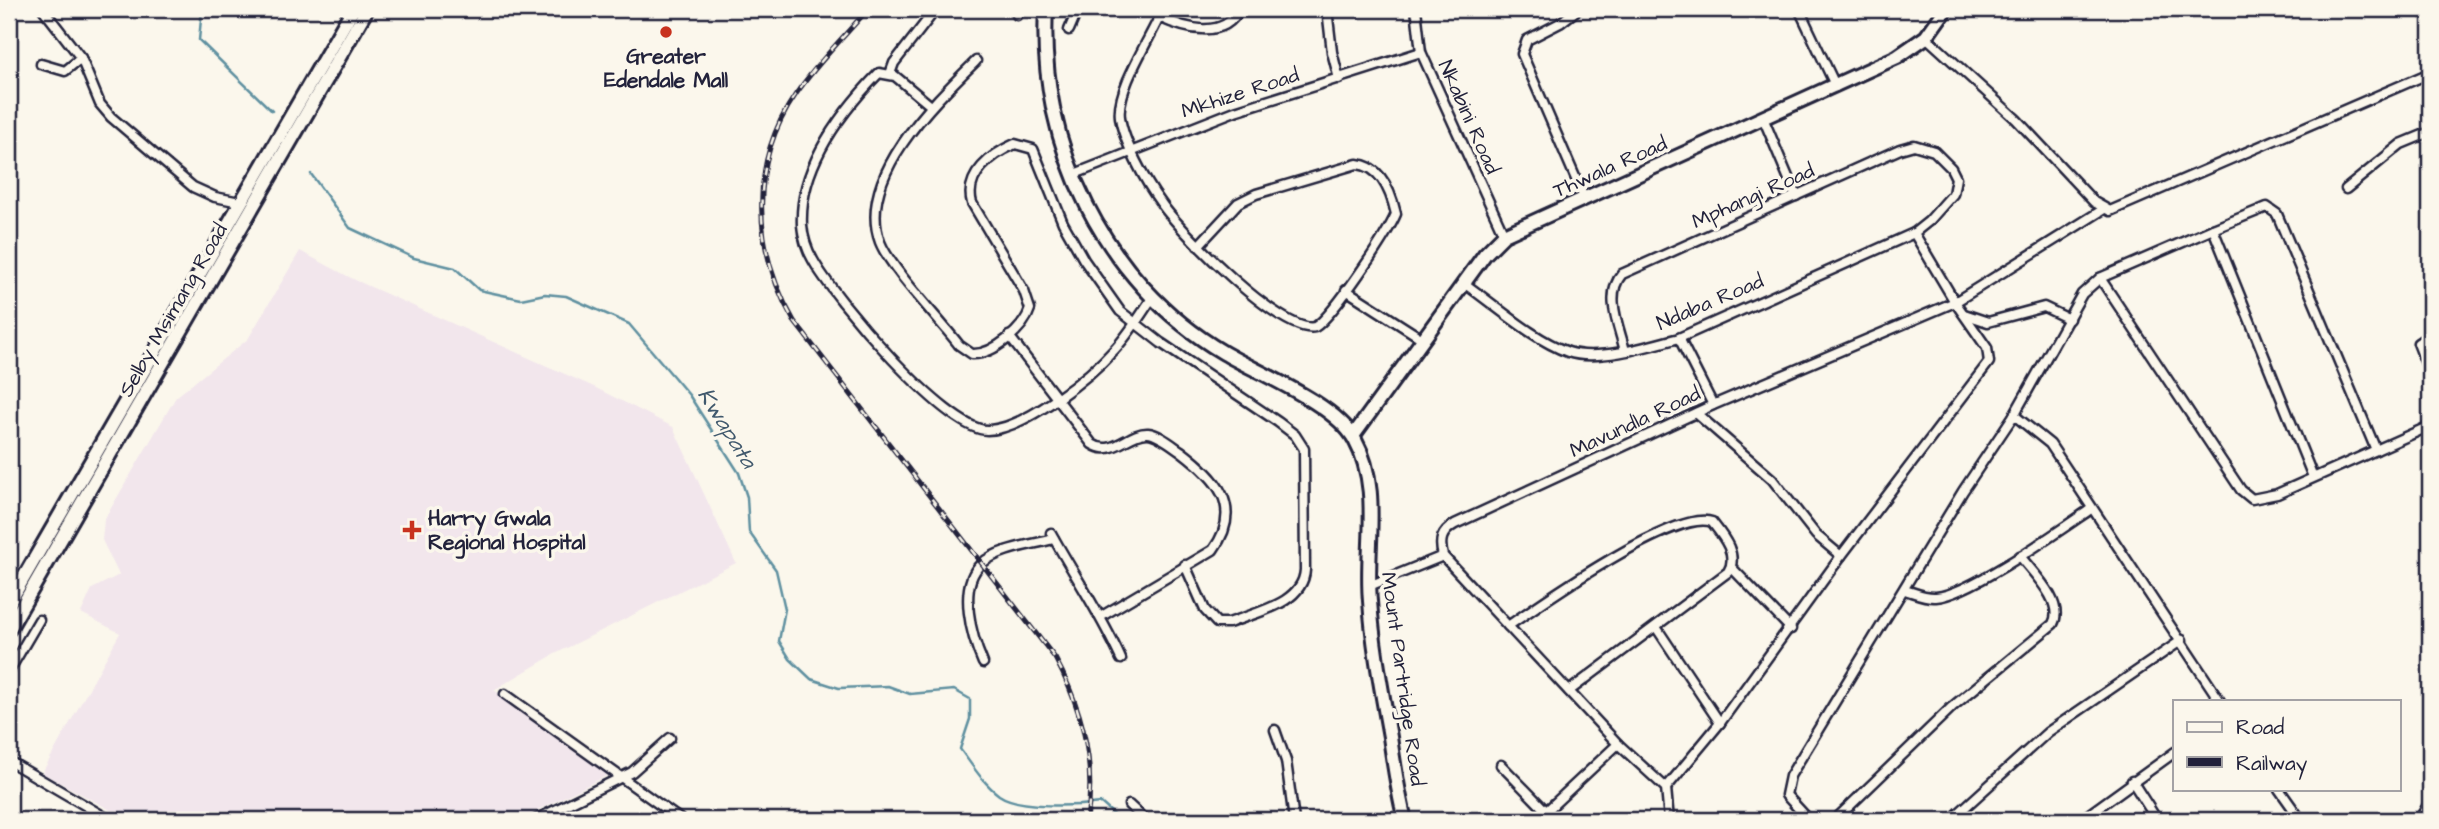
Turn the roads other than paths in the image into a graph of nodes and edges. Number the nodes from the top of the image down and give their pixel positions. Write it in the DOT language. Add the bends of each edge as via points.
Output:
graph roads {
  1 [pos="43,9"];
  2 [pos="353,9"];
  3 [pos="367,9"];
  4 [pos="936,9"];
  5 [pos="1046,9"];
  6 [pos="1078,9"];
  7 [pos="1239,9"];
  8 [pos="1327,9"];
  9 [pos="1416,9"];
  10 [pos="1578,9"];
  11 [pos="1800,9"];
  12 [pos="1946,9"];
  13 [pos="1161,13"];
  14 [pos="1069,30"];
  15 [pos="1926,37"];
  16 [pos="1421,52"];
  17 [pos="81,58"];
  18 [pos="976,61"];
  19 [pos="41,64"];
  20 [pos="2430,73"];
  21 [pos="890,74"];
  22 [pos="1339,79"];
  23 [pos="1836,87"];
  24 [pos="931,106"];
  25 [pos="1764,120"];
  26 [pos="2430,132"];
  27 [pos="1133,150"];
  28 [pos="1072,175"];
  29 [pos="1956,186"];
  30 [pos="2346,189"];
  31 [pos="1796,196"];
  32 [pos="1585,200"];
  33 [pos="240,202"];
  34 [pos="2105,209"];
  35 [pos="2213,229"];
  36 [pos="1914,233"];
  37 [pos="1504,235"];
  38 [pos="1198,246"];
  39 [pos="2100,278"];
  40 [pos="1465,284"];
  41 [pos="1346,290"];
  42 [pos="1152,298"];
  43 [pos="1955,302"];
  44 [pos="1964,314"];
  45 [pos="2069,319"];
  46 [pos="1135,323"];
  47 [pos="2430,335"];
  48 [pos="1009,336"];
  49 [pos="1679,338"];
  50 [pos="1424,340"];
  51 [pos="1625,351"];
  52 [pos="2428,369"];
  53 [pos="1057,398"];
  54 [pos="1713,405"];
  55 [pos="1696,414"];
  56 [pos="2014,415"];
  57 [pos="2430,426"];
  58 [pos="1353,436"];
  59 [pos="2376,450"];
  60 [pos="2313,477"];
  61 [pos="2091,509"];
  62 [pos="1443,556"];
  63 [pos="1841,556"];
  64 [pos="2020,556"];
  65 [pos="1185,565"];
  66 [pos="1731,566"];
  67 [pos="1369,586"];
  68 [pos="1905,590"];
  69 [pos="9,603"];
  70 [pos="1102,615"];
  71 [pos="39,620"];
  72 [pos="1508,626"];
  73 [pos="1656,627"];
  74 [pos="9,629"];
  75 [pos="1791,629"];
  76 [pos="2182,640"];
  77 [pos="1121,659"];
  78 [pos="983,663"];
  79 [pos="9,671"];
  80 [pos="1569,691"];
  81 [pos="505,694"];
  82 [pos="2219,700"];
  83 [pos="1720,723"];
  84 [pos="1275,730"];
  85 [pos="670,738"];
  86 [pos="1618,744"];
  87 [pos="2173,753"];
  88 [pos="9,761"];
  89 [pos="1501,765"];
  90 [pos="621,778"];
  91 [pos="2132,781"];
  92 [pos="1666,788"];
  93 [pos="2280,790"];
  94 [pos="2430,802"];
  95 [pos="1129,805"];
  96 [pos="1546,811"];
  97 [pos="110,820"];
  98 [pos="535,820"];
  99 [pos="681,820"];
  100 [pos="1145,820"];
  101 [pos="1294,820"];
  102 [pos="1405,820"];
  103 [pos="1537,820"];
  104 [pos="1670,820"];
  105 [pos="1809,820"];
  106 [pos="1835,820"];
  107 [pos="1951,820"];
  108 [pos="2081,820"];
  109 [pos="2157,820"];
  110 [pos="2301,820"];
  111 [pos="2419,820"];
  1 -- 17 [label="street"];
  2 -- 33 [label="street, Selby Msimang Road"];
  3 -- 74 [label="street, Selby Msimang Road"];
  4 -- 21 [label="street"];
  5 -- 28 [label="street, Mount Partridge Road" via="1047,78"];
  6 -- 14 [label="street"];
  7 -- 13 [label="street" via="1228,22 1199,30"];
  8 -- 22 [label="street"];
  9 -- 16 [label="street, Nkabini Road"];
  10 -- 32 [label="street" via="1527,40 1522,54"];
  11 -- 23 [label="street"];
  12 -- 15 [label="street, Thwala Road"];
  13 -- 27 [label="street" via="1120,104"];
  15 -- 23 [label="street, Thwala Road" via="1898,57"];
  15 -- 34 [label="street"];
  16 -- 22 [label="street, Mkhize Road"];
  16 -- 37 [label="street, Nkabini Road"];
  17 -- 19 [label="street" via="65,71"];
  17 -- 33 [label="street" via="100,104 111,117 193,187"];
  18 -- 24 [label="street"];
  20 -- 34 [label="street, Mavundla Road" via="2116,210"];
  21 -- 24 [label="street"];
  21 -- 53 [label="street" via="879,73 833,126 804,202 804,243 850,312 962,422 978,429 1003,428"];
  22 -- 27 [label="street, Mkhize Road" via="1235,111"];
  23 -- 25 [label="street, Thwala Road"];
  24 -- 48 [label="street" via="893,161 881,189 876,220 881,243 965,351 984,353"];
  25 -- 31 [label="street"];
  25 -- 32 [label="street, Thwala Road"];
  26 -- 30 [label="street" via="2401,144"];
  27 -- 28 [label="street, Mkhize Road"];
  27 -- 38 [label="street" via="1161,205"];
  28 -- 42 [label="street, Mount Partridge Road" via="1114,253"];
  29 -- 31 [label="street, Mphangi Road" via="1951,168 1942,158 1914,145"];
  29 -- 36 [label="street, Ndaba Road" via="1947,204"];
  31 -- 51 [label="street, Mphangi Road" via="1622,274 1615,283 1613,299"];
  32 -- 37 [label="street, Thwala Road"];
  33 -- 69 [label="street, Selby Msimang Road"];
  34 -- 43 [label="street, Mavundla Road"];
  35 -- 39 [label="street"];
  35 -- 59 [label="street" via="2267,207 2277,214"];
  35 -- 60 [label="street"];
  36 -- 43 [label="street"];
  36 -- 49 [label="street, Ndaba Road"];
  37 -- 40 [label="street, Thwala Road"];
  38 -- 41 [label="street" via="1287,320 1310,328 1320,324"];
  38 -- 41 [label="street" via="1238,203 1256,194 1346,167 1368,165 1379,174 1396,214"];
  39 -- 45 [label="street" via="2082,294"];
  39 -- 60 [label="street" via="2247,496 2258,499"];
  40 -- 50 [label="street, Thwala Road"];
  40 -- 51 [label="street, Ndaba Road" via="1568,352"];
  41 -- 50 [label="street"];
  42 -- 46 [label="street"];
  42 -- 58 [label="street, Mount Partridge Road" via="1222,352 1283,384 1343,424"];
  43 -- 44 [label="street"];
  43 -- 54 [label="street, Mavundla Road"];
  44 -- 45 [label="street" via="1988,322 2044,307"];
  44 -- 63 [label="street" via="1987,348 1989,362"];
  45 -- 56 [label="street"];
  46 -- 48 [label="street" via="1120,311 1084,260 1063,223 1037,153 1015,144 987,162 974,178 970,196 1029,303 1028,315"];
  46 -- 53 [label="street" via="1106,359"];
  46 -- 65 [label="street" via="1278,422 1304,449 1305,570 1296,594 1229,623 1217,623 1205,610"];
  47 -- 52 [label="street" via="2418,343"];
  48 -- 53 [label="street"];
  49 -- 51 [label="street, Ndaba Road"];
  49 -- 54 [label="street"];
  50 -- 58 [label="street, Thwala Road"];
  53 -- 65 [label="street" via="1096,447 1110,448 1151,434 1215,479 1223,494 1222,533 1213,550"];
  54 -- 55 [label="street, Mavundla Road"];
  55 -- 62 [label="street, Mavundla Road" via="1447,528 1441,539"];
  55 -- 63 [label="street" via="1772,479 1816,535"];
  56 -- 61 [label="street" via="2050,444"];
  56 -- 68 [label="street"];
  57 -- 59 [label="street"];
  58 -- 67 [label="street, Mount Partridge Road" via="1370,484"];
  59 -- 60 [label="street"];
  61 -- 64 [label="street"];
  61 -- 76 [label="street"];
  62 -- 67 [label="street"];
  62 -- 72 [label="street"];
  63 -- 75 [label="street"];
  64 -- 68 [label="street" via="1951,594 1929,597"];
  64 -- 106 [label="street" via="2055,606 2053,624 1952,707"];
  65 -- 70 [label="street"];
  66 -- 72 [label="street" via="1732,555 1712,522 1700,519 1587,571"];
  66 -- 73 [label="street"];
  66 -- 75 [label="street"];
  67 -- 102 [label="street, Mount Partridge Road"];
  68 -- 105 [label="street" via="1786,785 1786,795"];
  70 -- 77 [label="street"];
  70 -- 78 [label="street" via="1052,536 989,558 975,572 969,594 976,648"];
  71 -- 79 [label="street"];
  72 -- 80 [label="street"];
  73 -- 80 [label="street"];
  73 -- 83 [label="street"];
  75 -- 83 [label="street"];
  76 -- 82 [label="street"];
  76 -- 107 [label="street" via="2048,732"];
  80 -- 86 [label="street"];
  81 -- 90 [label="street"];
  83 -- 92 [label="street"];
  84 -- 101 [label="street" via="1286,761"];
  85 -- 90 [label="street"];
  86 -- 92 [label="street"];
  86 -- 96 [label="street"];
  87 -- 91 [label="street"];
  88 -- 97 [label="street"];
  89 -- 96 [label="street"];
  90 -- 98 [label="street"];
  90 -- 99 [label="street"];
  91 -- 108 [label="street"];
  91 -- 109 [label="street"];
  92 -- 104 [label="street"];
  93 -- 110 [label="street"];
  94 -- 111 [label="street"];
  95 -- 100 [label="street"];
  96 -- 103 [label="street"];
}
